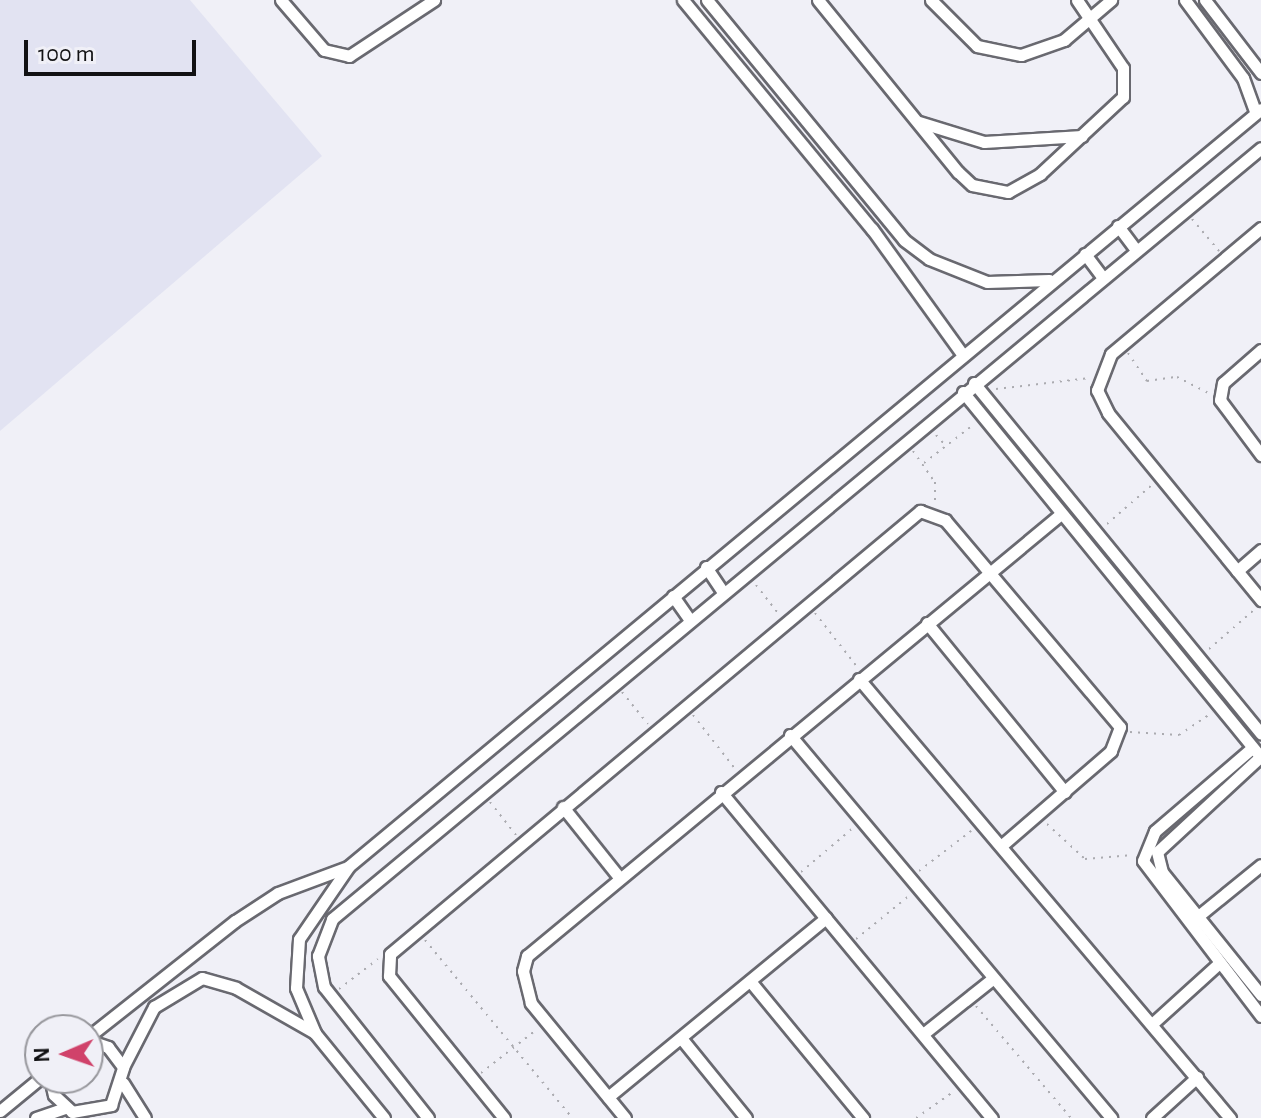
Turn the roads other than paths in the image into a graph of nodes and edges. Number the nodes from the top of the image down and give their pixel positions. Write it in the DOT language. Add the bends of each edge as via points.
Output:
graph roads {
  1 [pos="281,0"];
  2 [pos="434,0"];
  3 [pos="683,0"];
  4 [pos="707,0"];
  5 [pos="818,0"];
  6 [pos="931,0"];
  7 [pos="1077,0"];
  8 [pos="1111,0"];
  9 [pos="1185,0"];
  10 [pos="1205,0"];
  11 [pos="1090,18"];
  12 [pos="1261,73"];
  13 [pos="1259,111"];
  14 [pos="919,122"];
  15 [pos="1086,135"];
  16 [pos="1261,148"];
  17 [pos="1118,226"];
  18 [pos="1261,228"];
  19 [pos="1136,250"];
  20 [pos="1085,254"];
  21 [pos="1103,278"];
  22 [pos="1050,280"];
  23 [pos="1261,350"];
  24 [pos="963,355"];
  25 [pos="977,387"];
  26 [pos="963,392"];
  27 [pos="1013,430"];
  28 [pos="1000,440"];
  29 [pos="1261,455"];
  30 [pos="1061,514"];
  31 [pos="1261,550"];
  32 [pos="706,567"];
  33 [pos="991,571"];
  34 [pos="1237,571"];
  35 [pos="723,592"];
  36 [pos="673,596"];
  37 [pos="1261,602"];
  38 [pos="689,619"];
  39 [pos="927,623"];
  40 [pos="862,677"];
  41 [pos="1221,686"];
  42 [pos="1210,696"];
  43 [pos="1261,734"];
  44 [pos="790,735"];
  45 [pos="1258,754"];
  46 [pos="721,792"];
  47 [pos="1065,792"];
  48 [pos="563,807"];
  49 [pos="1001,846"];
  50 [pos="1261,865"];
  51 [pos="349,866"];
  52 [pos="618,876"];
  53 [pos="1197,917"];
  54 [pos="826,918"];
  55 [pos="1217,965"];
  56 [pos="991,980"];
  57 [pos="750,981"];
  58 [pos="1258,987"];
  59 [pos="1261,1016"];
  60 [pos="1153,1023"];
  61 [pos="104,1025"];
  62 [pos="315,1033"];
  63 [pos="923,1034"];
  64 [pos="681,1038"];
  65 [pos="104,1045"];
  66 [pos="123,1067"];
  67 [pos="1197,1077"];
  68 [pos="123,1083"];
  69 [pos="24,1091"];
  70 [pos="58,1094"];
  71 [pos="608,1097"];
  72 [pos="65,1108"];
  73 [pos="0,1111"];
  74 [pos="85,1116"];
  75 [pos="36,1118"];
  76 [pos="145,1118"];
  77 [pos="384,1118"];
  78 [pos="428,1118"];
  79 [pos="504,1118"];
  80 [pos="625,1118"];
  81 [pos="746,1118"];
  82 [pos="863,1118"];
  83 [pos="992,1118"];
  84 [pos="1111,1118"];
  85 [pos="1152,1118"];
  86 [pos="1230,1118"];
  1 -- 2 [label="street" via="324,50 349,56"];
  3 -- 24 [label="street" via="872,229"];
  4 -- 22 [label="street" via="904,240 929,259 987,282"];
  5 -- 14 [label="street"];
  6 -- 11 [label="street" via="959,33 999,53 1044,50"];
  7 -- 11 [label="street"];
  8 -- 11 [label="street"];
  9 -- 13 [label="street" via="1243,78"];
  10 -- 12 [label="street"];
  11 -- 15 [label="street" via="1125,82 1116,110"];
  13 -- 17 [label="street"];
  14 -- 15 [label="street" via="1007,144"];
  14 -- 15 [label="street" via="958,172 989,192 1025,185"];
  16 -- 19 [label="street"];
  17 -- 19 [label="street"];
  17 -- 20 [label="street"];
  18 -- 34 [label="street" via="1123,345 1098,376 1101,402"];
  19 -- 21 [label="street"];
  20 -- 21 [label="street" via="1099,263"];
  20 -- 22 [label="street"];
  21 -- 25 [label="street"];
  22 -- 24 [label="street"];
  23 -- 29 [label="street" via="1223,383 1220,400"];
  24 -- 32 [label="street"];
  25 -- 26 [label="street"];
  25 -- 27 [label="street"];
  26 -- 28 [label="street"];
  26 -- 35 [label="street"];
  27 -- 28 [label="street"];
  27 -- 41 [label="street"];
  28 -- 30 [label="street"];
  30 -- 33 [label="street"];
  30 -- 42 [label="street"];
  31 -- 34 [label="street"];
  32 -- 35 [label="street"];
  32 -- 36 [label="street"];
  33 -- 39 [label="street"];
  33 -- 47 [label="street" via="1117,719 1120,735"];
  33 -- 48 [label="street" via="934,511 908,518"];
  34 -- 37 [label="street"];
  35 -- 38 [label="street"];
  36 -- 38 [label="street"];
  36 -- 51 [label="street"];
  38 -- 78 [label="street" via="332,919 318,956 330,998"];
  39 -- 40 [label="street"];
  39 -- 47 [label="street"];
  40 -- 44 [label="street"];
  40 -- 49 [label="street"];
  41 -- 42 [label="street"];
  41 -- 43 [label="street"];
  42 -- 45 [label="street"];
  44 -- 46 [label="street"];
  44 -- 56 [label="street"];
  45 -- 53 [label="street" via="1157,852 1162,872"];
  45 -- 55 [label="street" via="1155,831 1144,853 1152,880"];
  46 -- 52 [label="street"];
  46 -- 54 [label="street"];
  47 -- 49 [label="street"];
  48 -- 52 [label="street"];
  48 -- 79 [label="street" via="390,954 389,976"];
  49 -- 60 [label="street"];
  50 -- 53 [label="street"];
  51 -- 61 [label="street" via="278,893"];
  51 -- 62 [label="street" via="299,939 296,988"];
  52 -- 71 [label="street" via="527,956 524,988"];
  53 -- 58 [label="street"];
  54 -- 57 [label="street"];
  54 -- 63 [label="street"];
  55 -- 59 [label="street"];
  55 -- 60 [label="street"];
  56 -- 63 [label="street"];
  56 -- 84 [label="street"];
  57 -- 64 [label="street"];
  57 -- 82 [label="street"];
  60 -- 67 [label="street"];
  62 -- 66 [label="street" via="236,988 202,978 154,1007"];
  62 -- 77 [label="street"];
  63 -- 83 [label="street"];
  64 -- 71 [label="street"];
  64 -- 81 [label="street"];
  65 -- 66 [label="street"];
  66 -- 68 [label="street"];
  67 -- 85 [label="street"];
  67 -- 86 [label="street"];
  68 -- 74 [label="street" via="105,1110"];
  68 -- 76 [label="street"];
  69 -- 73 [label="street"];
  70 -- 72 [label="street"];
  71 -- 80 [label="street"];
  72 -- 74 [label="street"];
  72 -- 75 [label="street"];
}
